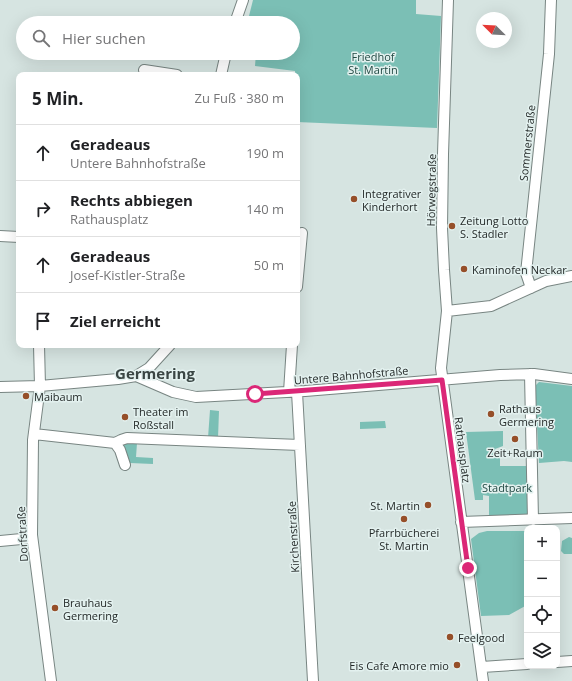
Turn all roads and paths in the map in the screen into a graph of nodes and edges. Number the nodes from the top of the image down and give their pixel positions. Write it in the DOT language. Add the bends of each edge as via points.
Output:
graph roads {
  1 [pos="243,0"];
  2 [pos="448,0"];
  3 [pos="551,0"];
  4 [pos="237,16"];
  5 [pos="224,60"];
  6 [pos="144,70"];
  7 [pos="157,72"];
  8 [pos="222,72"];
  9 [pos="302,233"];
  10 [pos="0,236"];
  11 [pos="16,237"];
  12 [pos="300,255"];
  13 [pos="572,276"];
  14 [pos="531,288"];
  15 [pos="447,310"];
  16 [pos="39,348"];
  17 [pos="167,348"];
  18 [pos="292,348"];
  19 [pos="530,374"];
  20 [pos="136,376"];
  21 [pos="572,379"];
  22 [pos="442,380"];
  23 [pos="40,386"];
  24 [pos="0,387"];
  25 [pos="293,392"];
  26 [pos="34,434"];
  27 [pos="115,443"];
  28 [pos="300,444"];
  29 [pos="125,465"];
  30 [pos="572,518"];
  31 [pos="533,520"];
  32 [pos="461,522"];
  33 [pos="32,538"];
  34 [pos="0,541"];
  35 [pos="572,661"];
  36 [pos="560,662"];
  37 [pos="524,664"];
  38 [pos="482,667"];
  39 [pos="51,681"];
  40 [pos="313,681"];
  41 [pos="483,681"];
  1 -- 4 [label="street"];
  2 -- 15 [label="street, Hörwegstraße" via="442,228"];
  3 -- 14 [label="street, Sommerstraße" via="549,54 526,273"];
  5 -- 8 [label="street"];
  6 -- 7 [label="street"];
  9 -- 12 [label="street"];
  10 -- 11 [label="street"];
  13 -- 14 [label="street" via="557,278"];
  14 -- 15 [label="street" via="491,306"];
  15 -- 22 [label="street, Hörwegstraße" via="441,364"];
  16 -- 23 [label="street, Dorfstraße"];
  17 -- 20 [label="street" via="154,364"];
  18 -- 25 [label="street, Kirchenstraße"];
  19 -- 21 [label="street, Untere Bahnhofstraße"];
  19 -- 22 [label="street, Untere Bahnhofstraße"];
  19 -- 31 [label="street"];
  20 -- 23 [label="street"];
  20 -- 25 [label="street, Untere Bahnhofstraße" via="172,392 196,397"];
  22 -- 25 [label="street, Untere Bahnhofstraße"];
  22 -- 32 [label="street, Rathausplatz"];
  23 -- 24 [label="street"];
  23 -- 26 [label="street, Dorfstraße"];
  25 -- 28 [label="street, Kirchenstraße"];
  26 -- 27 [label="street"];
  26 -- 33 [label="street, Dorfstraße"];
  27 -- 28 [label="street" via="127,438"];
  27 -- 29 [label="street"];
  28 -- 40 [label="street, Kirchenstraße"];
  30 -- 31 [label="street"];
  31 -- 32 [label="street"];
  32 -- 38 [label="street, Rathausplatz"];
  33 -- 34 [label="street"];
  33 -- 39 [label="street, Dorfstraße"];
  35 -- 36 [label="street"];
  37 -- 38 [label="street"];
  38 -- 41 [label="street, Rathausplatz"];
}
